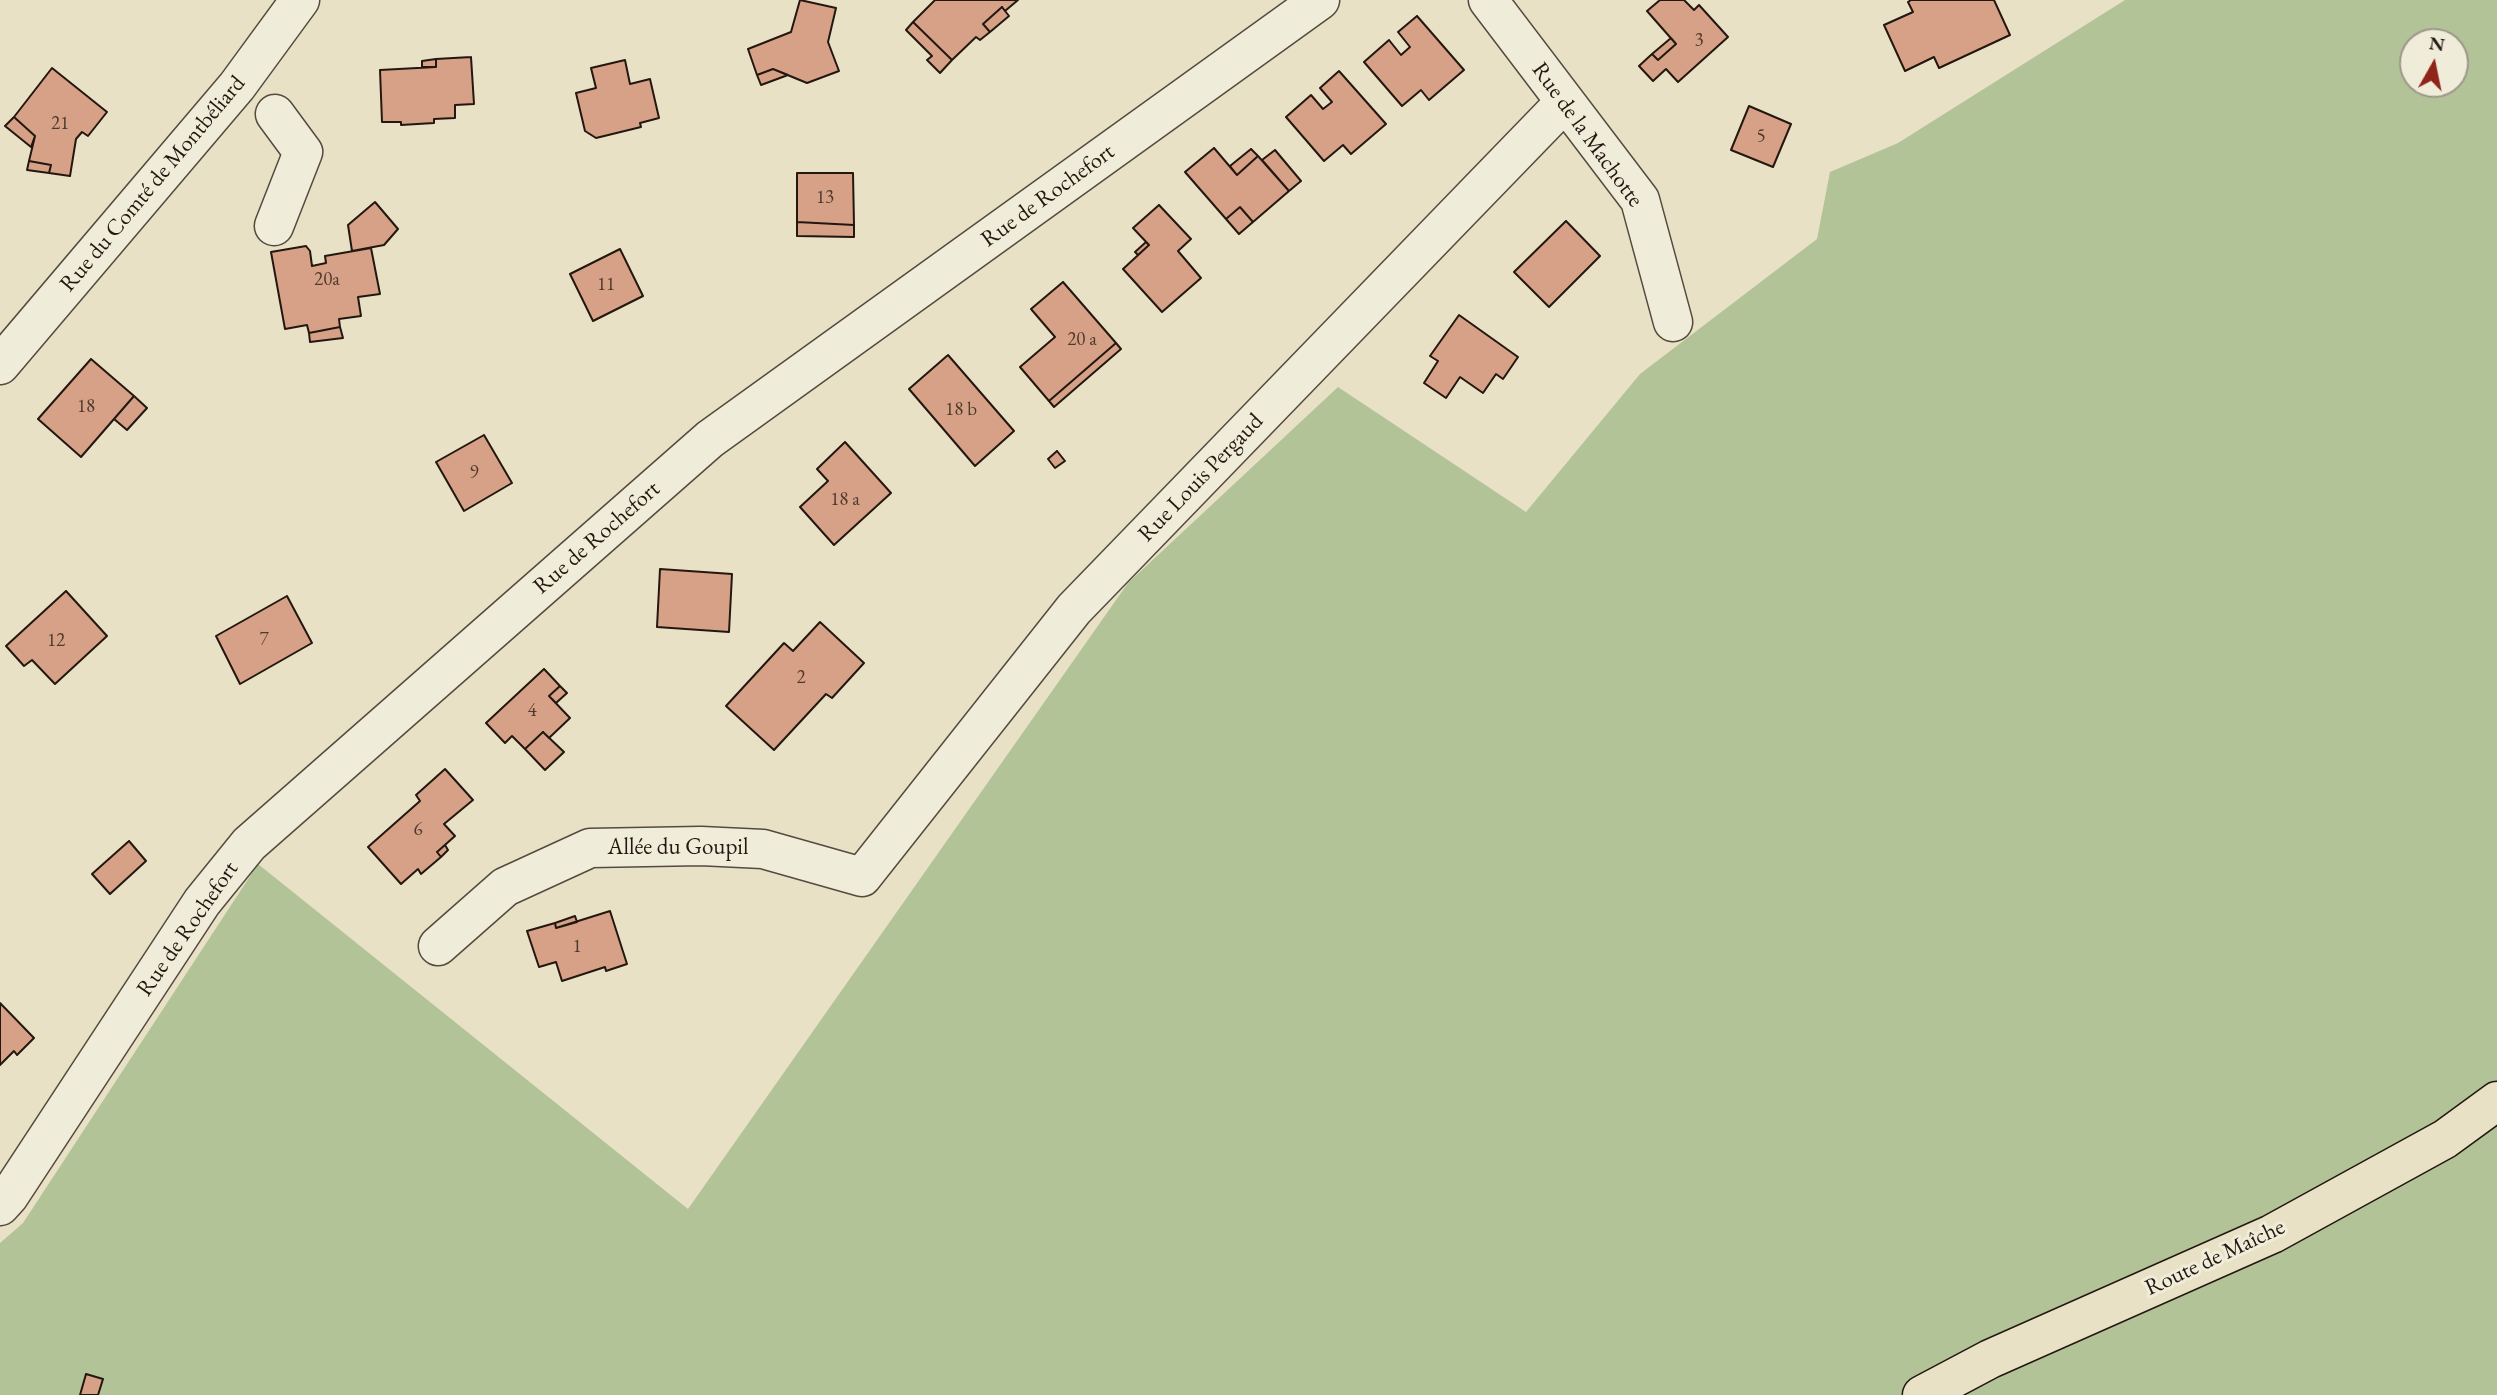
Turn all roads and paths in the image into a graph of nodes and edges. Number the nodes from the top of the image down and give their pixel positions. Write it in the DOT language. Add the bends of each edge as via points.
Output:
graph roads {
  1 [pos="300,0"];
  2 [pos="1320,0"];
  3 [pos="1488,0"];
  4 [pos="1565,102"];
  5 [pos="275,114"];
  6 [pos="274,226"];
  7 [pos="1673,322"];
  8 [pos="0,365"];
  9 [pos="862,877"];
  10 [pos="438,946"];
  11 [pos="2497,1101"];
  12 [pos="0,1206"];
  13 [pos="1922,1395"];
  1 -- 8 [label="street, Rue du Comté de Montbéliard" via="237,86"];
  2 -- 12 [label="street, Rue de Rochefort" via="710,439 249,844 202,902"];
  3 -- 4 [label="street, Rue de la Machotte"];
  4 -- 7 [label="street, Rue de la Machotte" via="1640,200"];
  4 -- 9 [label="street, Rue Louis Pergaud" via="1074,609"];
  5 -- 6 [label="street" via="303,152"];
  9 -- 10 [label="street, Allée du Goupil" via="763,849 590,848 505,887"];
  11 -- 13 [label="main road, Route de Maîche" via="2445,1139 2272,1234 1990,1359"];
}
